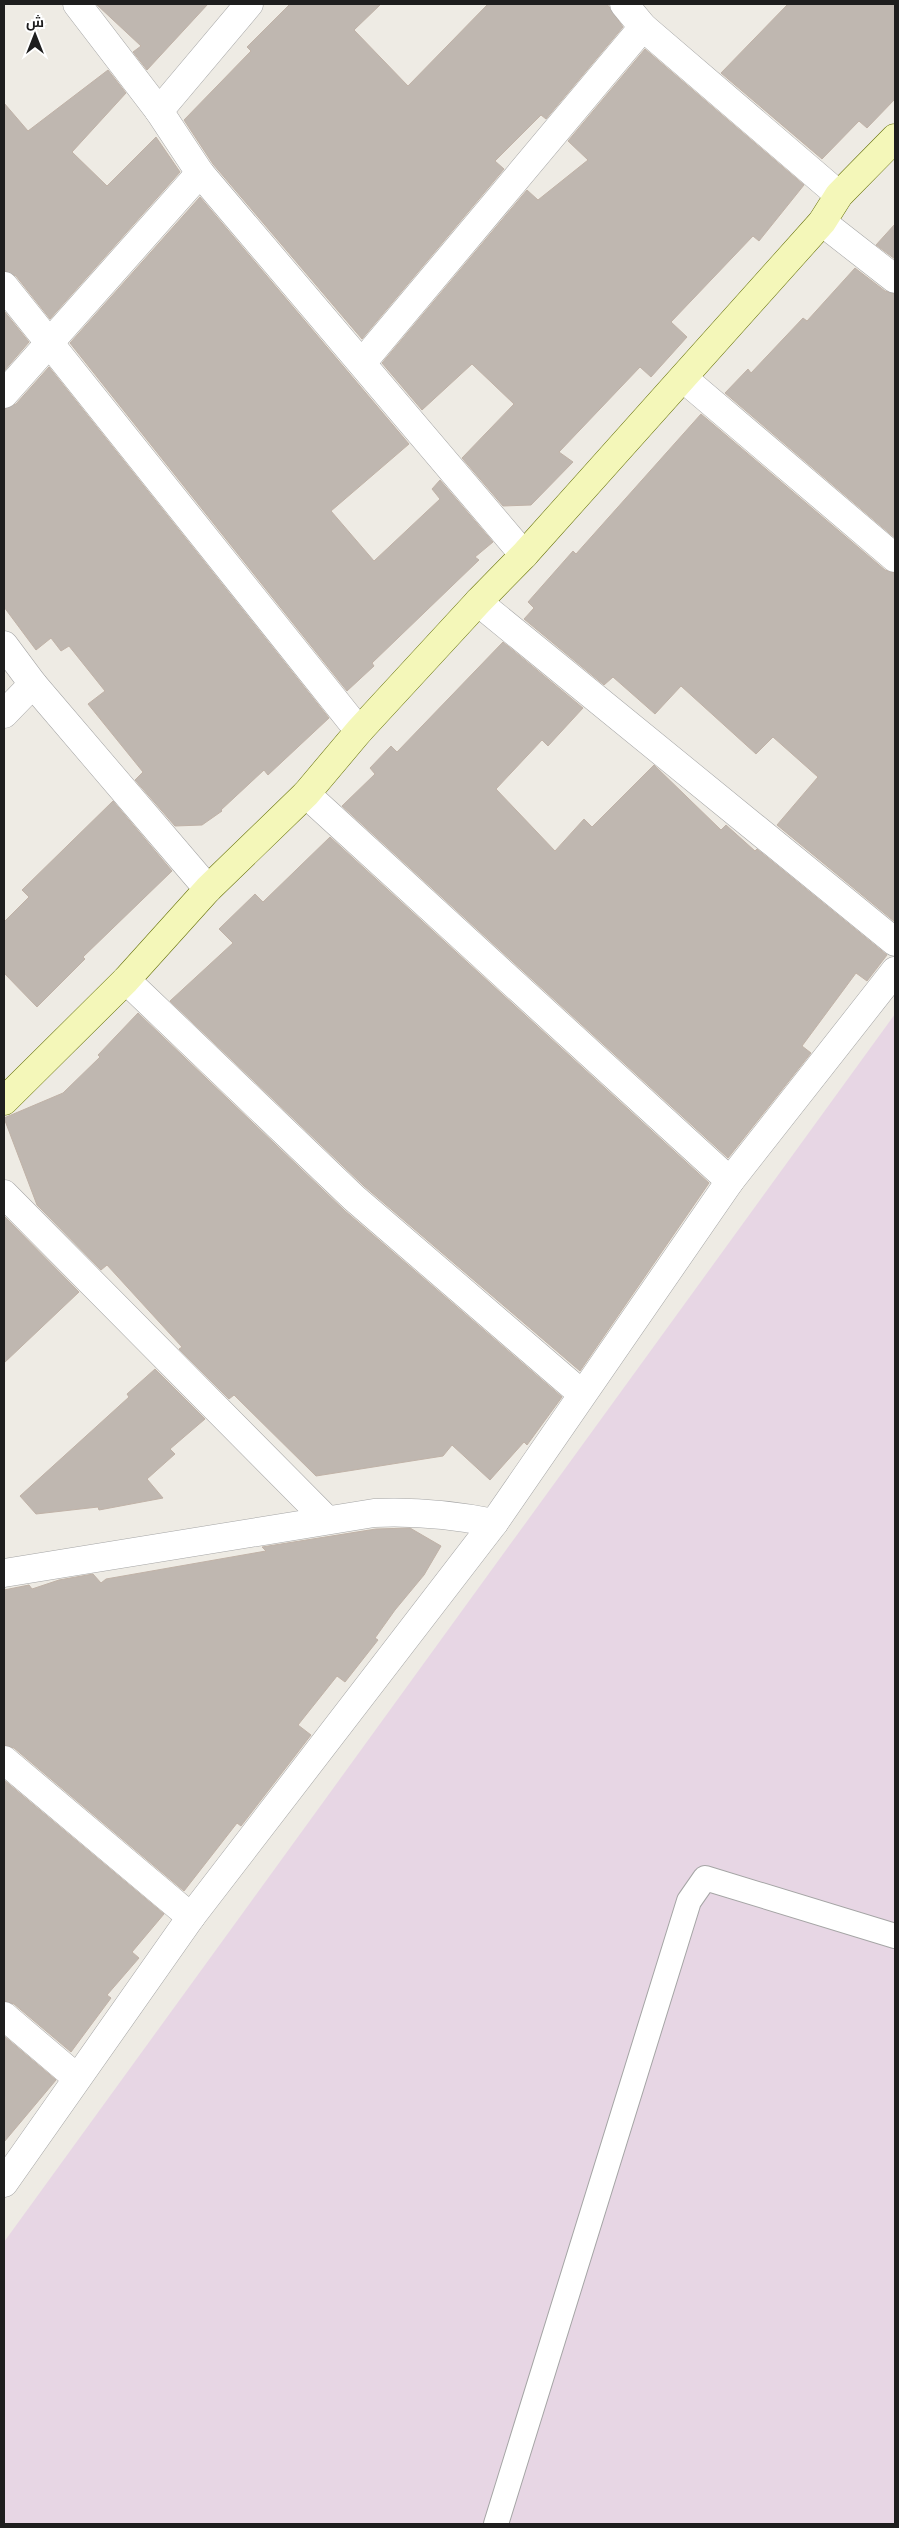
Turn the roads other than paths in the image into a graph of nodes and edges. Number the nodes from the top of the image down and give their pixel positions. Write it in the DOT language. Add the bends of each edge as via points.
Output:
graph roads {
  1 [pos="77,4"];
  2 [pos="249,4"];
  3 [pos="624,4"];
  4 [pos="643,27"];
  5 [pos="159,112"];
  6 [pos="895,138"];
  7 [pos="200,173"];
  8 [pos="839,195"];
  9 [pos="822,222"];
  10 [pos="895,279"];
  11 [pos="4,286"];
  12 [pos="48,342"];
  13 [pos="362,363"];
  14 [pos="683,378"];
  15 [pos="4,394"];
  16 [pos="524,555"];
  17 [pos="895,558"];
  18 [pos="478,602"];
  19 [pos="4,645"];
  20 [pos="33,684"];
  21 [pos="4,714"];
  22 [pos="358,731"];
  23 [pos="306,794"];
  24 [pos="208,888"];
  25 [pos="895,942"];
  26 [pos="895,970"];
  27 [pos="126,980"];
  28 [pos="4,1101"];
  29 [pos="730,1181"];
  30 [pos="4,1194"];
  31 [pos="582,1394"];
  32 [pos="326,1519"];
  33 [pos="494,1523"];
  34 [pos="4,1573"];
  35 [pos="4,1760"];
  36 [pos="191,1917"];
  37 [pos="895,1936"];
  38 [pos="4,2016"];
  39 [pos="77,2078"];
  40 [pos="4,2183"];
  41 [pos="496,2524"];
  1 -- 5 [label="street"];
  2 -- 5 [label="street"];
  3 -- 4 [label="street"];
  4 -- 8 [label="street"];
  4 -- 13 [label="street"];
  5 -- 7 [label="street"];
  6 -- 8 [label="street"];
  7 -- 12 [label="street"];
  7 -- 13 [label="street"];
  8 -- 9 [label="street"];
  9 -- 10 [label="street"];
  9 -- 14 [label="street"];
  11 -- 12 [label="street"];
  12 -- 15 [label="street"];
  12 -- 22 [label="street"];
  13 -- 16 [label="street"];
  14 -- 16 [label="street"];
  14 -- 17 [label="street"];
  16 -- 18 [label="street"];
  18 -- 22 [label="street"];
  18 -- 25 [label="street"];
  19 -- 20 [label="street"];
  20 -- 21 [label="street"];
  20 -- 24 [label="street"];
  22 -- 23 [label="street"];
  23 -- 24 [label="street"];
  23 -- 29 [label="street"];
  24 -- 27 [label="street"];
  26 -- 29 [label="street"];
  27 -- 28 [label="street"];
  27 -- 31 [label="street" via="354,1198"];
  29 -- 31 [label="street"];
  30 -- 32 [label="street"];
  31 -- 33 [label="street"];
  32 -- 33 [label="street" via="409,1511"];
  32 -- 34 [label="street"];
  33 -- 36 [label="street"];
  35 -- 36 [label="street"];
  36 -- 39 [label="street"];
  37 -- 41 [label="lane" via="705,1878 688,1901"];
  38 -- 39 [label="street"];
  39 -- 40 [label="street"];
}
